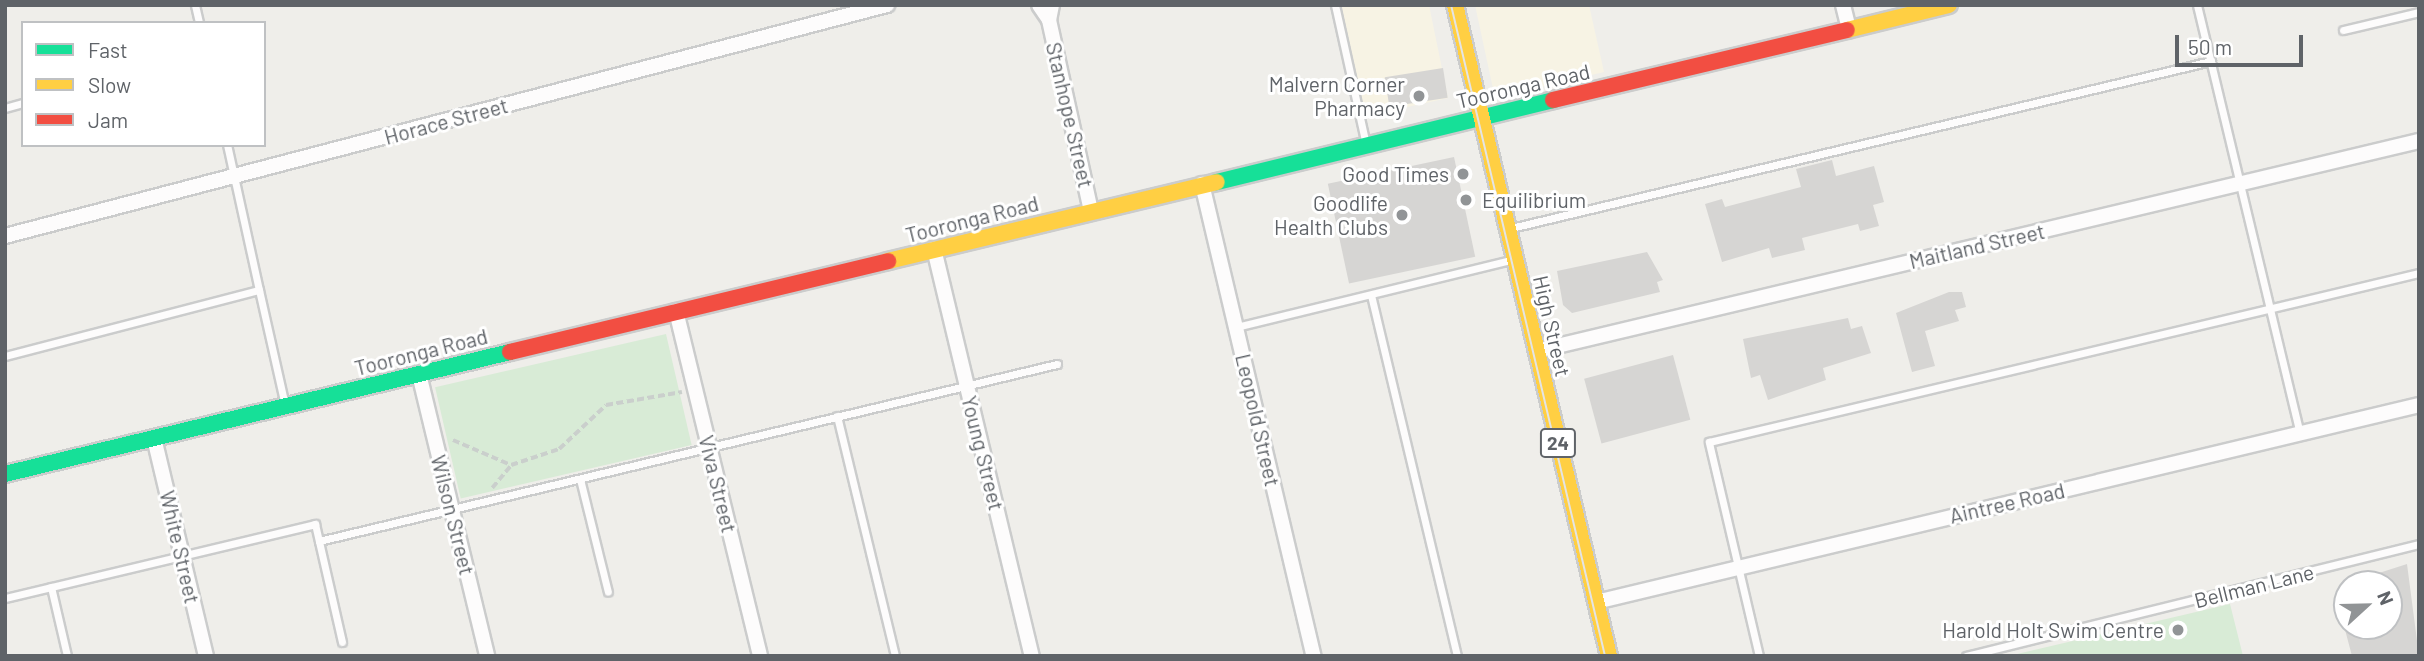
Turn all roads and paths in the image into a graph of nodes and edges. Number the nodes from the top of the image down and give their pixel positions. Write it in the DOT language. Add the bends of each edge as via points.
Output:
graph roads {
  1 [pos="887,5"];
  2 [pos="1039,5"];
  3 [pos="1335,5"];
  4 [pos="1455,5"];
  5 [pos="1843,5"];
  6 [pos="1949,5"];
  7 [pos="2197,5"];
  8 [pos="1050,12"];
  9 [pos="2419,12"];
  10 [pos="1849,29"];
  11 [pos="2343,30"];
  12 [pos="2211,61"];
  13 [pos="1480,117"];
  14 [pos="2419,141"];
  15 [pos="1366,145"];
  16 [pos="227,147"];
  17 [pos="234,176"];
  18 [pos="2240,183"];
  19 [pos="1202,184"];
  20 [pos="1091,211"];
  21 [pos="1507,229"];
  22 [pos="5,236"];
  23 [pos="934,249"];
  24 [pos="1514,259"];
  25 [pos="2419,273"];
  26 [pos="259,290"];
  27 [pos="1371,295"];
  28 [pos="2269,308"];
  29 [pos="677,311"];
  30 [pos="1236,327"];
  31 [pos="1536,351"];
  32 [pos="5,356"];
  33 [pos="1057,364"];
  34 [pos="419,374"];
  35 [pos="967,386"];
  36 [pos="695,390"];
  37 [pos="2419,405"];
  38 [pos="285,406"];
  39 [pos="837,416"];
  40 [pos="2300,434"];
  41 [pos="154,438"];
  42 [pos="453,440"];
  43 [pos="709,447"];
  44 [pos="511,465"];
  45 [pos="5,474"];
  46 [pos="580,478"];
  47 [pos="485,501"];
  48 [pos="452,509"];
  49 [pos="319,541"];
  50 [pos="2419,544"];
  51 [pos="182,555"];
  52 [pos="1738,568"];
  53 [pos="51,587"];
  54 [pos="608,592"];
  55 [pos="5,598"];
  56 [pos="1596,602"];
  57 [pos="342,642"];
  58 [pos="67,656"];
  59 [pos="206,656"];
  60 [pos="487,656"];
  61 [pos="760,656"];
  62 [pos="895,656"];
  63 [pos="1032,656"];
  64 [pos="1314,656"];
  65 [pos="1457,656"];
  66 [pos="1609,656"];
  67 [pos="1759,656"];
  68 [pos="1966,656"];
  1 -- 17 [label="street, Horace Street"];
  2 -- 8 [label="street, Stanhope Street"];
  3 -- 15 [label="lane"];
  4 -- 13 [label="main road, High Street / 24"];
  5 -- 10 [label="street"];
  6 -- 10 [label="main road, Tooronga Road"];
  7 -- 12 [label="lane"];
  8 -- 20 [label="street, Stanhope Street"];
  9 -- 11 [label="lane"];
  10 -- 13 [label="main road, Tooronga Road"];
  12 -- 18 [label="lane"];
  12 -- 21 [label="lane"];
  13 -- 15 [label="main road, Tooronga Road"];
  13 -- 21 [label="main road, High Street / 24"];
  14 -- 18 [label="street, Maitland Street"];
  15 -- 19 [label="main road, Tooronga Road"];
  16 -- 17 [label="lane"];
  17 -- 22 [label="street, Horace Street"];
  17 -- 26 [label="lane"];
  18 -- 28 [label="lane"];
  18 -- 31 [label="street, Maitland Street"];
  19 -- 20 [label="main road, Tooronga Road"];
  19 -- 30 [label="street, Leopold Street"];
  20 -- 23 [label="main road, Tooronga Road"];
  21 -- 24 [label="main road, High Street / 24"];
  23 -- 29 [label="main road, Tooronga Road"];
  23 -- 35 [label="street, Young Street"];
  24 -- 27 [label="lane"];
  24 -- 31 [label="main road, High Street / 24"];
  25 -- 28 [label="lane"];
  26 -- 32 [label="lane"];
  26 -- 38 [label="lane"];
  27 -- 30 [label="lane"];
  27 -- 65 [label="lane"];
  28 -- 40 [label="lane"];
  28 -- 52 [label="lane" via="1709,442"];
  29 -- 34 [label="main road, Tooronga Road"];
  29 -- 36 [label="street, Viva Street"];
  30 -- 64 [label="street, Leopold Street"];
  31 -- 56 [label="main road, High Street / 24"];
  33 -- 35 [label="lane"];
  34 -- 38 [label="main road, Tooronga Road"];
  34 -- 48 [label="street, Wilson Street"];
  35 -- 39 [label="lane"];
  35 -- 63 [label="street, Young Street"];
  36 -- 43 [label="street, Viva Street"];
  36 -- 44 [label="path" via="606,405 559,449"];
  37 -- 40 [label="street, Aintree Road"];
  38 -- 41 [label="main road, Tooronga Road"];
  39 -- 43 [label="lane"];
  39 -- 62 [label="lane"];
  40 -- 52 [label="street, Aintree Road"];
  41 -- 45 [label="main road, Tooronga Road"];
  41 -- 51 [label="street, White Street"];
  42 -- 44 [label="path"];
  43 -- 46 [label="lane"];
  43 -- 61 [label="street, Viva Street"];
  44 -- 47 [label="path"];
  46 -- 47 [label="lane"];
  46 -- 54 [label="lane"];
  47 -- 48 [label="lane"];
  48 -- 49 [label="lane"];
  48 -- 60 [label="street, Wilson Street"];
  49 -- 51 [label="lane" via="315,524"];
  49 -- 57 [label="lane"];
  50 -- 68 [label="lane, Bellman Lane"];
  51 -- 53 [label="lane"];
  51 -- 59 [label="street, White Street"];
  52 -- 56 [label="street, Aintree Road"];
  52 -- 67 [label="lane"];
  53 -- 55 [label="lane"];
  53 -- 58 [label="lane"];
  56 -- 66 [label="main road, High Street / 24"];
}
